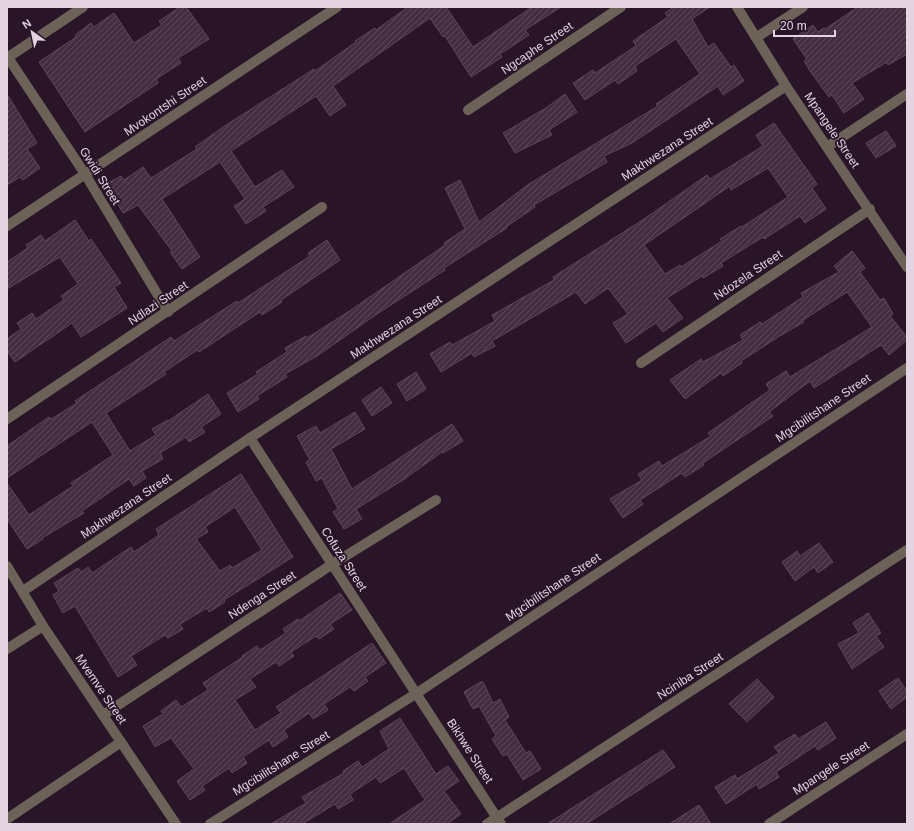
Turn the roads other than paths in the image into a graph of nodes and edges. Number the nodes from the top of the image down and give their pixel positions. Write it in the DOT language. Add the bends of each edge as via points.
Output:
graph roads {
  1 [pos="84,7"];
  2 [pos="337,7"];
  3 [pos="621,7"];
  4 [pos="737,7"];
  5 [pos="803,7"];
  6 [pos="757,37"];
  7 [pos="7,57"];
  8 [pos="786,86"];
  9 [pos="907,94"];
  10 [pos="468,110"];
  11 [pos="827,147"];
  12 [pos="85,174"];
  13 [pos="322,208"];
  14 [pos="870,209"];
  15 [pos="7,226"];
  16 [pos="903,253"];
  17 [pos="907,267"];
  18 [pos="168,312"];
  19 [pos="641,363"];
  20 [pos="907,368"];
  21 [pos="7,419"];
  22 [pos="250,438"];
  23 [pos="436,500"];
  24 [pos="907,550"];
  25 [pos="332,565"];
  26 [pos="7,566"];
  27 [pos="23,591"];
  28 [pos="43,626"];
  29 [pos="7,649"];
  30 [pos="417,693"];
  31 [pos="103,715"];
  32 [pos="907,734"];
  33 [pos="121,742"];
  34 [pos="7,818"];
  35 [pos="499,821"];
  36 [pos="176,824"];
  37 [pos="210,824"];
  38 [pos="487,824"];
  39 [pos="769,824"];
  1 -- 7 [label="street"];
  2 -- 12 [label="street, Mvokontshi Street"];
  3 -- 10 [label="street, Ngcaphe Street"];
  4 -- 6 [label="street, Mpangele Street"];
  5 -- 6 [label="street"];
  6 -- 8 [label="street, Mpangele Street"];
  7 -- 12 [label="street, Gwidi Street"];
  8 -- 11 [label="street, Mpangele Street"];
  8 -- 22 [label="street, Makhwezana Street"];
  9 -- 11 [label="street"];
  11 -- 14 [label="street, Mpangele Street"];
  12 -- 15 [label="street, Mvokontshi Street"];
  12 -- 18 [label="street, Gwidi Street"];
  13 -- 18 [label="street, Ndlazi Street"];
  14 -- 16 [label="street, Mpangele Street"];
  14 -- 19 [label="street, Ndozela Street"];
  16 -- 17 [label="street, Mpangele Street"];
  18 -- 21 [label="street, Ndlazi Street"];
  20 -- 30 [label="street, Mgcibilitshane Street"];
  22 -- 25 [label="street, Cofuza Street"];
  22 -- 27 [label="street, Makhwezana Street"];
  23 -- 25 [label="street, Ndenga Street"];
  24 -- 35 [label="street, Nciniba Street"];
  25 -- 30 [label="street, Cofuza Street"];
  25 -- 31 [label="street, Ndenga Street"];
  26 -- 27 [label="street, Mvemve Street"];
  27 -- 28 [label="street, Mvemve Street"];
  28 -- 29 [label="street"];
  28 -- 31 [label="street, Mvemve Street"];
  30 -- 35 [label="street, Bikhwe Street"];
  30 -- 37 [label="street, Mgcibilitshane Street"];
  31 -- 33 [label="street, Mvemve Street"];
  32 -- 39 [label="street, Mpangele Street"];
  33 -- 34 [label="street"];
  33 -- 36 [label="street, Mvemve Street"];
  35 -- 38 [label="street, Nciniba Street"];
}
